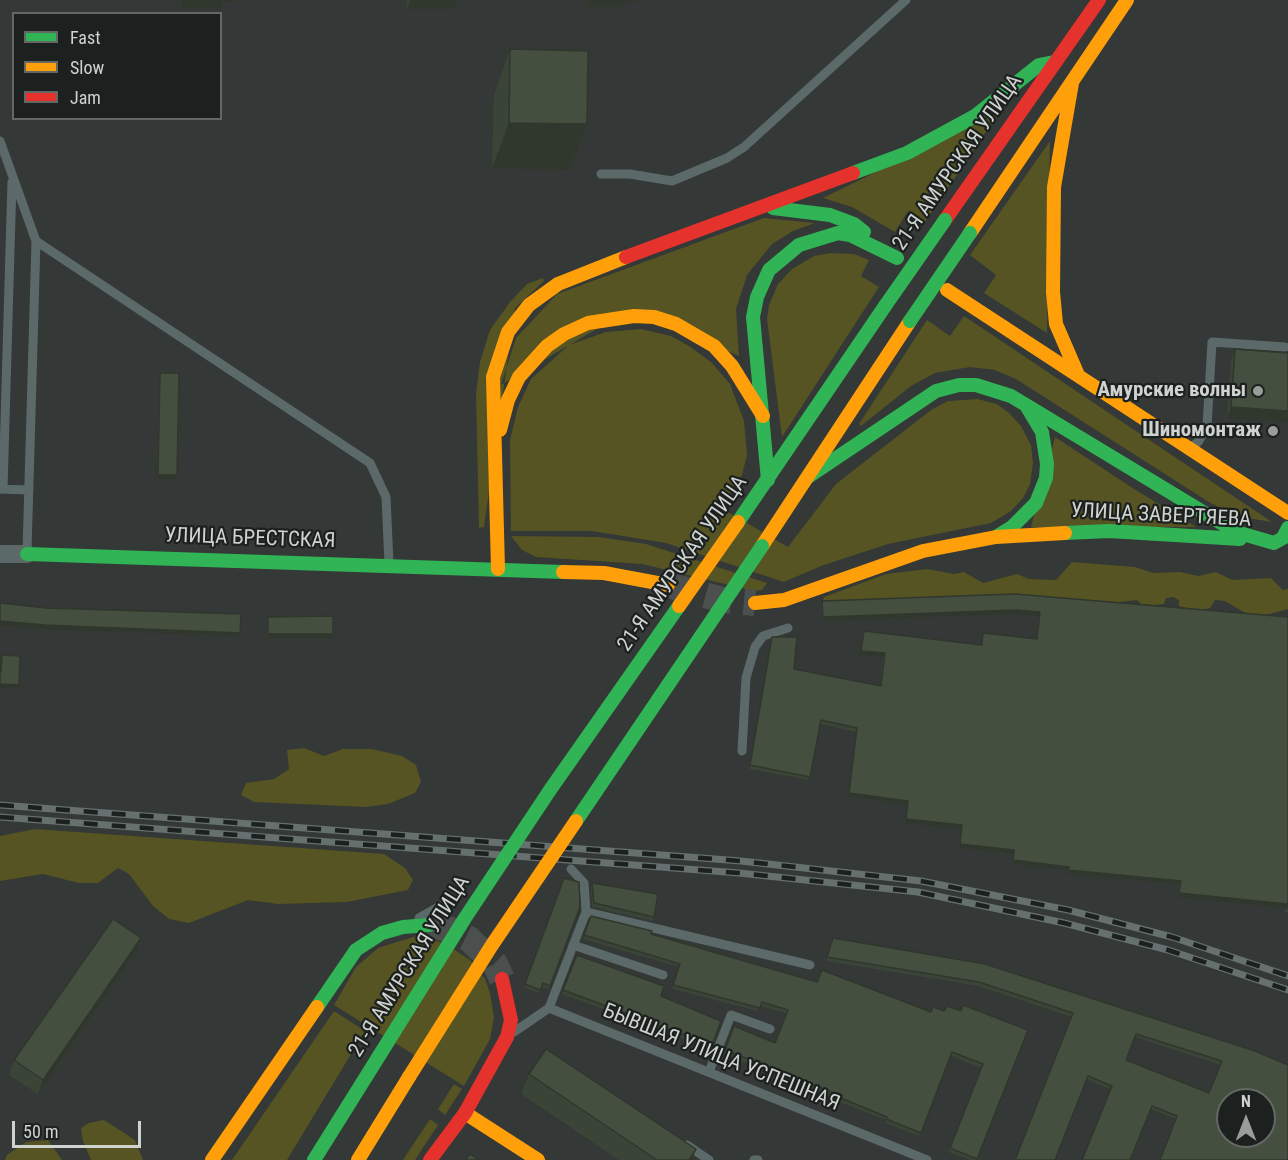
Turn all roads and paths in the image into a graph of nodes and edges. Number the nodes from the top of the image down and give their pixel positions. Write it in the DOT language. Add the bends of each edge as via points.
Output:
graph roads {
  1 [pos="906,0"];
  2 [pos="1099,0"];
  3 [pos="1127,0"];
  4 [pos="1054,62"];
  5 [pos="1072,83"];
  6 [pos="0,141"];
  7 [pos="7,172"];
  8 [pos="601,174"];
  9 [pos="758,208"];
  10 [pos="36,241"];
  11 [pos="878,248"];
  12 [pos="897,258"];
  13 [pos="947,290"];
  14 [pos="1285,347"];
  15 [pos="1080,378"];
  16 [pos="1024,404"];
  17 [pos="763,416"];
  18 [pos="2,448"];
  19 [pos="496,448"];
  20 [pos="1189,449"];
  21 [pos="808,477"];
  22 [pos="768,480"];
  23 [pos="1,489"];
  24 [pos="29,489"];
  25 [pos="1288,514"];
  26 [pos="1288,528"];
  27 [pos="996,537"];
  28 [pos="1281,543"];
  29 [pos="0,554"];
  30 [pos="27,554"];
  31 [pos="389,567"];
  32 [pos="498,569"];
  33 [pos="668,585"];
  34 [pos="755,603"];
  35 [pos="788,628"];
  36 [pos="742,751"];
  37 [pos="571,869"];
  38 [pos="449,901"];
  39 [pos="586,912"];
  40 [pos="429,925"];
  41 [pos="404,927"];
  42 [pos="573,945"];
  43 [pos="810,966"];
  44 [pos="663,975"];
  45 [pos="502,979"];
  46 [pos="549,1008"];
  47 [pos="770,1029"];
  48 [pos="507,1037"];
  49 [pos="709,1072"];
  50 [pos="465,1113"];
  51 [pos="680,1141"];
  52 [pos="212,1160"];
  53 [pos="314,1160"];
  54 [pos="358,1160"];
  55 [pos="430,1160"];
  56 [pos="538,1160"];
  57 [pos="709,1160"];
  58 [pos="927,1160"];
  1 -- 8 [label="lane" via="744,147 727,158 672,181"];
  2 -- 4 [label="main road, 21-Я АМУРСКАЯ УЛИЦА"];
  3 -- 5 [label="main road"];
  4 -- 9 [label="main road" via="1039,65 975,116 929,143"];
  4 -- 22 [label="main road, 21-Я АМУРСКАЯ УЛИЦА, bridge"];
  5 -- 15 [label="main road" via="1054,187 1053,282 1056,324"];
  5 -- 21 [label="main road, bridge"];
  6 -- 7 [label="lane"];
  7 -- 10 [label="lane"];
  7 -- 18 [label="lane"];
  9 -- 11 [label="main road" via="830,215 854,224"];
  9 -- 19 [label="main road" via="576,275 530,305 508,332 493,377"];
  10 -- 24 [label="lane"];
  10 -- 31 [label="lane" via="370,463 386,497"];
  11 -- 12 [label="main road"];
  11 -- 17 [label="main road" via="850,235 826,235 799,245 769,270 753,317"];
  13 -- 15 [label="main road"];
  14 -- 20 [label="lane" via="1212,342 1207,426"];
  15 -- 20 [label="main road"];
  16 -- 21 [label="main road" via="999,390 975,385 936,391"];
  16 -- 27 [label="main road" via="1042,432 1046,478 1036,503"];
  16 -- 28 [label="main road" via="1209,518 1236,531"];
  17 -- 19 [label="main road" via="732,366 696,333 654,317 610,318 564,333 525,369 508,400"];
  17 -- 22 [label="main road"];
  18 -- 23 [label="lane"];
  19 -- 32 [label="main road"];
  20 -- 25 [label="main road"];
  21 -- 54 [label="main road, bridge" via="492,945"];
  22 -- 53 [label="main road, 21-Я АМУРСКАЯ УЛИЦА, bridge" via="538,808"];
  23 -- 24 [label="lane"];
  24 -- 30 [label="lane"];
  26 -- 28 [label="main road"];
  27 -- 28 [label="main road, УЛИЦА ЗАВЕРТЯЕВА" via="1109,531"];
  27 -- 34 [label="main road, УЛИЦА ЗАВЕРТЯЕВА" via="923,551 783,600"];
  29 -- 30 [label="street, УЛИЦА БРЕСТСКАЯ"];
  30 -- 31 [label="main road, УЛИЦА БРЕСТСКАЯ"];
  31 -- 32 [label="main road, УЛИЦА БРЕСТСКАЯ"];
  32 -- 33 [label="main road" via="604,573"];
  35 -- 36 [label="lane" via="763,636 755,647 746,678"];
  37 -- 39 [label="lane" via="584,883"];
  38 -- 41 [label="lane"];
  39 -- 42 [label="lane"];
  39 -- 43 [label="lane"];
  40 -- 41 [label="main road"];
  41 -- 52 [label="main road" via="382,933 356,950"];
  42 -- 44 [label="lane"];
  42 -- 46 [label="lane"];
  45 -- 48 [label="main road" via="511,1020"];
  46 -- 48 [label="lane"];
  46 -- 49 [label="lane, БЫВШАЯ УЛИЦА УСПЕШНАЯ"];
  47 -- 49 [label="lane" via="731,1016"];
  48 -- 50 [label="main road"];
  49 -- 58 [label="lane, БЫВШАЯ УЛИЦА УСПЕШНАЯ"];
  50 -- 55 [label="main road"];
  50 -- 56 [label="main road"];
  51 -- 57 [label="lane"];
}
